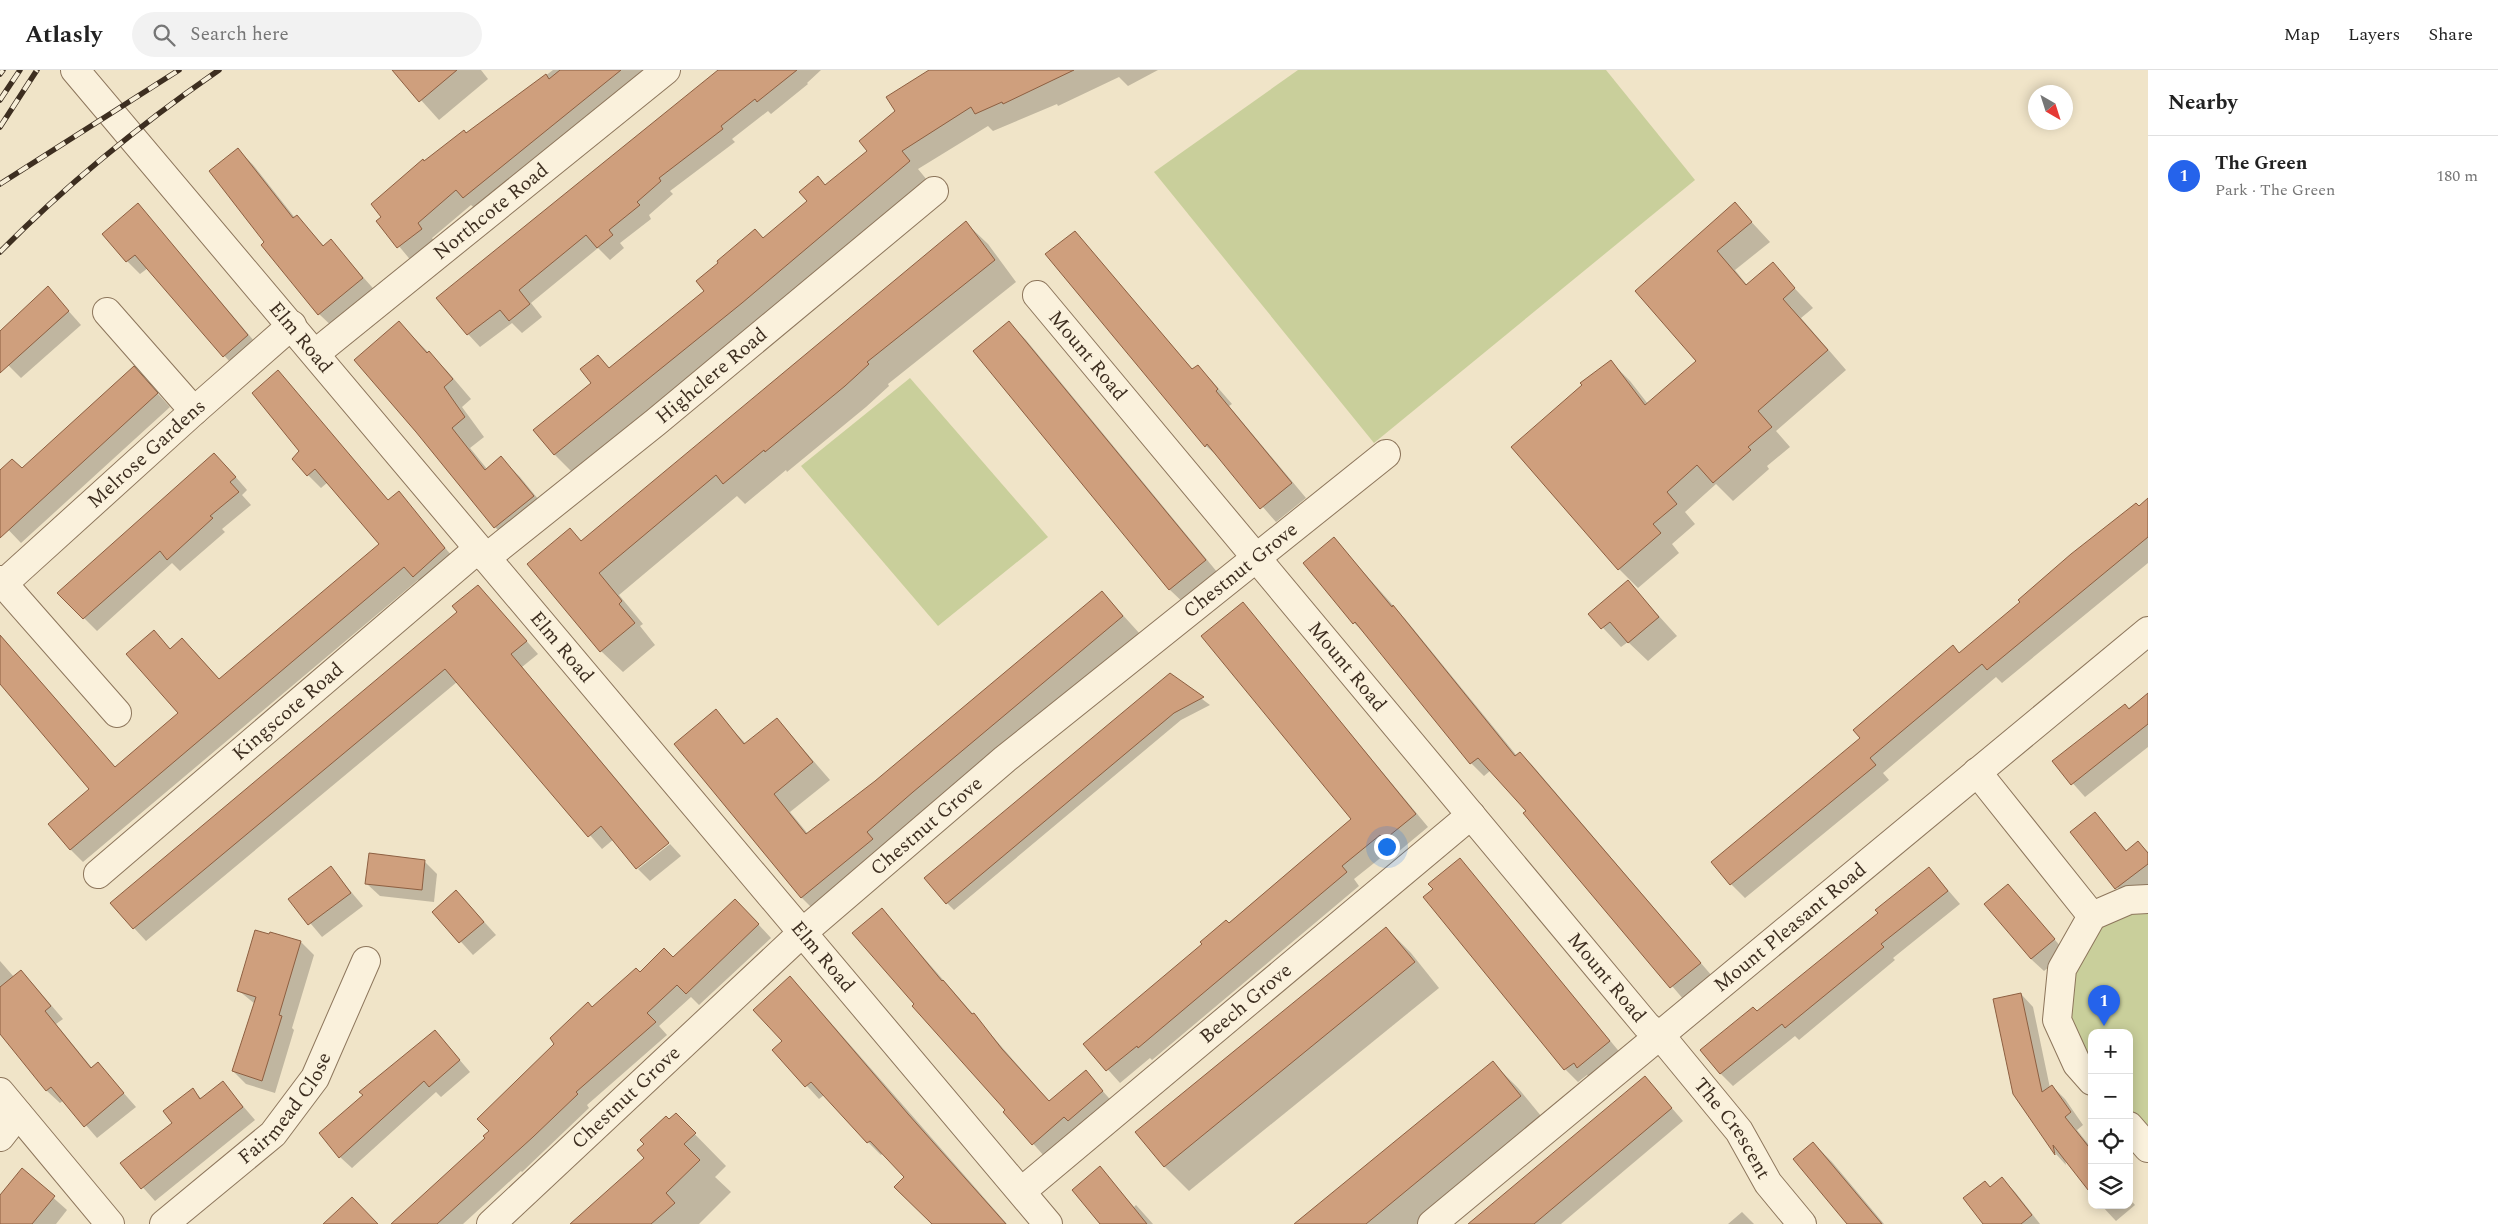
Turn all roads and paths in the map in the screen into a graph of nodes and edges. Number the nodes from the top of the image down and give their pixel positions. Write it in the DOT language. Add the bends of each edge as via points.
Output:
graph roads {
  1 [pos="75,70"];
  2 [pos="666,70"];
  3 [pos="934,191"];
  4 [pos="1037,295"];
  5 [pos="108,312"];
  6 [pos="292,325"];
  7 [pos="316,352"];
  8 [pos="194,411"];
  9 [pos="1386,454"];
  10 [pos="482,554"];
  11 [pos="1256,559"];
  12 [pos="2,582"];
  13 [pos="2148,631"];
  14 [pos="117,713"];
  15 [pos="1977,772"];
  16 [pos="1471,815"];
  17 [pos="98,874"];
  18 [pos="2148,899"];
  19 [pos="2092,916"];
  20 [pos="802,933"];
  21 [pos="366,961"];
  22 [pos="1658,1036"];
  23 [pos="2088,1076"];
  24 [pos="0,1092"];
  25 [pos="18,1114"];
  26 [pos="2133,1131"];
  27 [pos="0,1137"];
  28 [pos="2148,1148"];
  29 [pos="1022,1191"];
  30 [pos="110,1224"];
  31 [pos="164,1224"];
  32 [pos="491,1224"];
  33 [pos="1048,1224"];
  34 [pos="1432,1224"];
  35 [pos="1802,1224"];
  1 -- 6 [label="street, Elm Road"];
  2 -- 7 [label="street, Northcote Road"];
  3 -- 10 [label="street, Highclere Road" via="656,422"];
  4 -- 11 [label="street, Mount Road"];
  5 -- 8 [label="street"];
  6 -- 7 [label="street, Elm Road"];
  6 -- 8 [label="street, Melrose Gardens"];
  7 -- 10 [label="street, Elm Road"];
  8 -- 12 [label="street, Melrose Gardens"];
  9 -- 11 [label="street, Chestnut Grove"];
  10 -- 17 [label="street, Kingscote Road"];
  10 -- 20 [label="street, Elm Road"];
  11 -- 16 [label="street, Mount Road"];
  11 -- 20 [label="street, Chestnut Grove" via="1005,759"];
  12 -- 14 [label="street, Melrose Gardens"];
  13 -- 15 [label="street, Mount Pleasant Road"];
  15 -- 19 [label="street"];
  15 -- 22 [label="street, Mount Pleasant Road"];
  16 -- 22 [label="street, Mount Road"];
  16 -- 29 [label="street, Beech Grove"];
  18 -- 19 [label="street" via="2129,900"];
  19 -- 23 [label="street" via="2062,969 2057,1020 2077,1064"];
  20 -- 29 [label="street, Elm Road"];
  20 -- 32 [label="street, Chestnut Grove"];
  21 -- 31 [label="street, Fairmead Close" via="315,1078 273,1134"];
  22 -- 34 [label="street, Mount Pleasant Road"];
  22 -- 35 [label="street, The Crescent" via="1739,1131 1768,1183"];
  24 -- 25 [label="street"];
  25 -- 27 [label="street"];
  25 -- 30 [label="street"];
  26 -- 28 [label="street"];
  29 -- 33 [label="street, Elm Road"];
}
